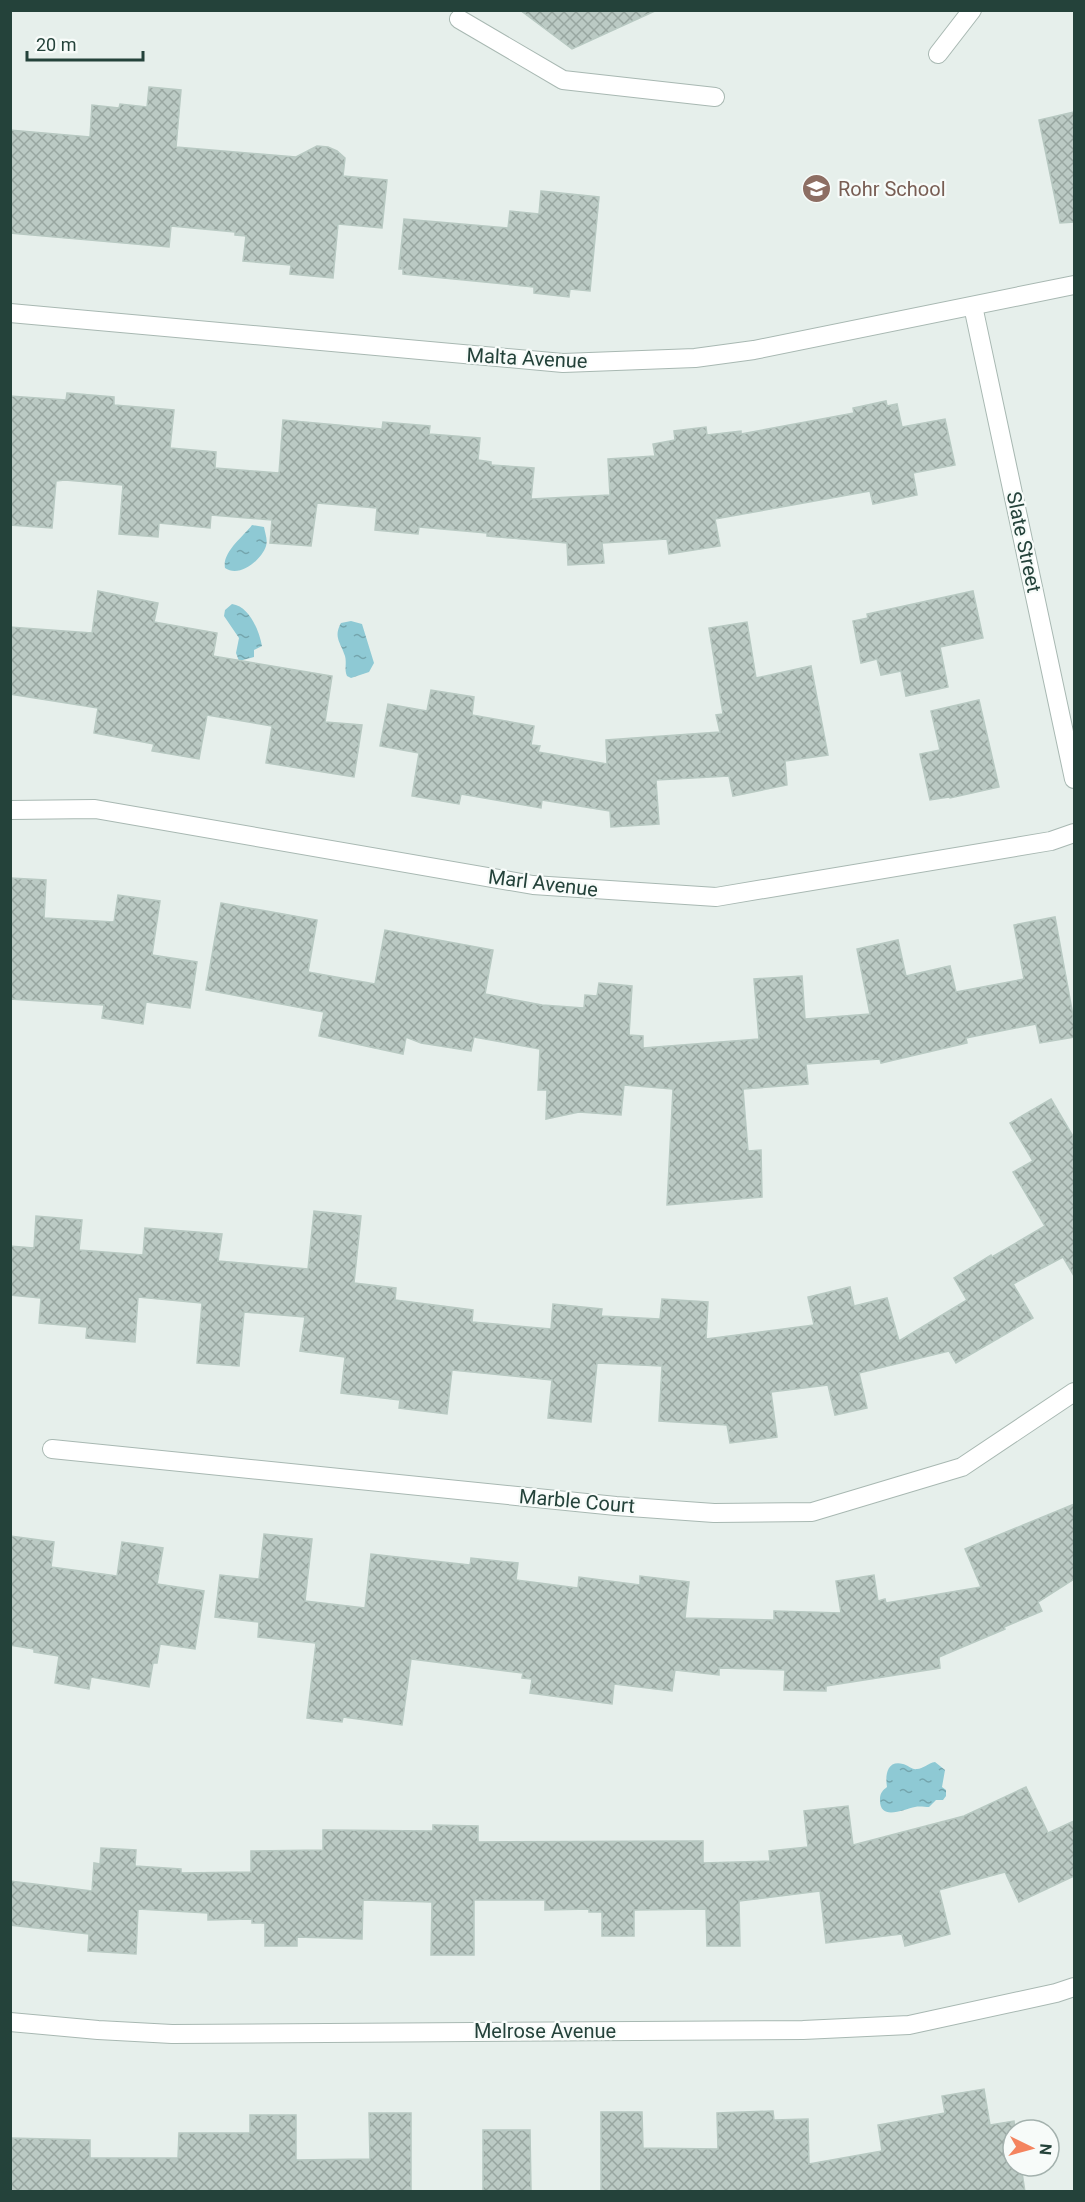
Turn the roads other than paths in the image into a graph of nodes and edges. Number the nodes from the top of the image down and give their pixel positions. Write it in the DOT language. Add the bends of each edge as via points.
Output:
graph roads {
  1 [pos="972,10"];
  2 [pos="459,19"];
  3 [pos="938,54"];
  4 [pos="715,97"];
  5 [pos="1074,285"];
  6 [pos="973,306"];
  7 [pos="10,313"];
  8 [pos="1074,779"];
  9 [pos="10,810"];
  10 [pos="1074,833"];
  11 [pos="1074,1392"];
  12 [pos="52,1449"];
  13 [pos="1074,1987"];
  14 [pos="10,2022"];
  1 -- 3 [label="street"];
  2 -- 4 [label="street" via="563,80"];
  5 -- 6 [label="street, Malta Avenue"];
  6 -- 7 [label="street, Malta Avenue" via="754,350 695,358 563,363"];
  6 -- 8 [label="street, Slate Street"];
  9 -- 10 [label="street, Marl Avenue" via="95,809 533,885 716,897 1051,841"];
  11 -- 12 [label="street, Marble Court" via="962,1467 812,1512 616,1506"];
  13 -- 14 [label="street, Melrose Avenue" via="909,2025 803,2030 172,2034"];
}
